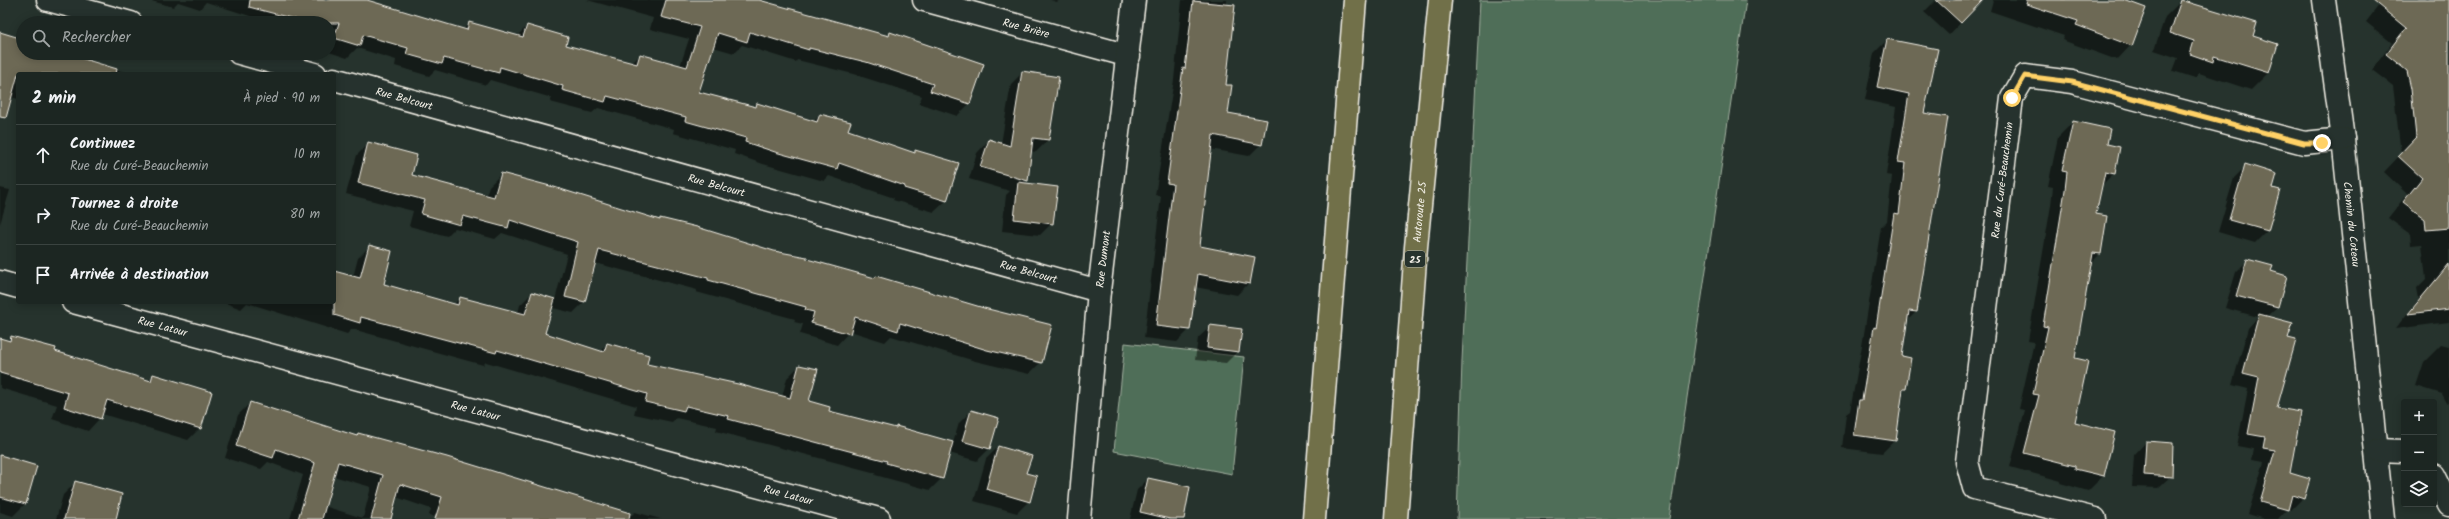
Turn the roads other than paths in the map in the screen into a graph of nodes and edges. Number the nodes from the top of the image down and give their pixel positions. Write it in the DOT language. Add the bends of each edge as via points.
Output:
graph roads {
  1 [pos="48,0"];
  2 [pos="924,0"];
  3 [pos="1134,0"];
  4 [pos="1355,0"];
  5 [pos="1440,0"];
  6 [pos="2324,0"];
  7 [pos="106,16"];
  8 [pos="1129,56"];
  9 [pos="264,60"];
  10 [pos="308,72"];
  11 [pos="336,80"];
  12 [pos="2343,139"];
  13 [pos="0,282"];
  14 [pos="16,286"];
  15 [pos="1099,291"];
  16 [pos="80,304"];
  17 [pos="2377,450"];
  18 [pos="2401,451"];
  19 [pos="2437,481"];
  20 [pos="2449,505"];
  21 [pos="879,519"];
  22 [pos="1079,519"];
  23 [pos="1314,519"];
  24 [pos="1396,519"];
  25 [pos="2094,519"];
  26 [pos="2383,519"];
  1 -- 7 [label="street"];
  2 -- 8 [label="street, Rue Brière"];
  3 -- 8 [label="street, Rue Dumont"];
  4 -- 23 [label="highway"];
  5 -- 24 [label="highway, Autoroute 25 / 25" via="1417,240"];
  6 -- 12 [label="street, Chemin du Coteau"];
  8 -- 15 [label="street, Rue Dumont"];
  9 -- 10 [label="street"];
  11 -- 15 [label="street, Rue Belcourt"];
  12 -- 17 [label="street, Chemin du Coteau"];
  12 -- 25 [label="street, Rue du Curé-Beauchemin" via="2304,143 2072,82 2025,76 2012,98 1968,462 1974,488"];
  13 -- 14 [label="street"];
  15 -- 22 [label="street, Rue Dumont"];
  16 -- 21 [label="street, Rue Latour"];
  17 -- 18 [label="street"];
  17 -- 26 [label="street, Chemin du Coteau"];
  19 -- 20 [label="street"];
}
